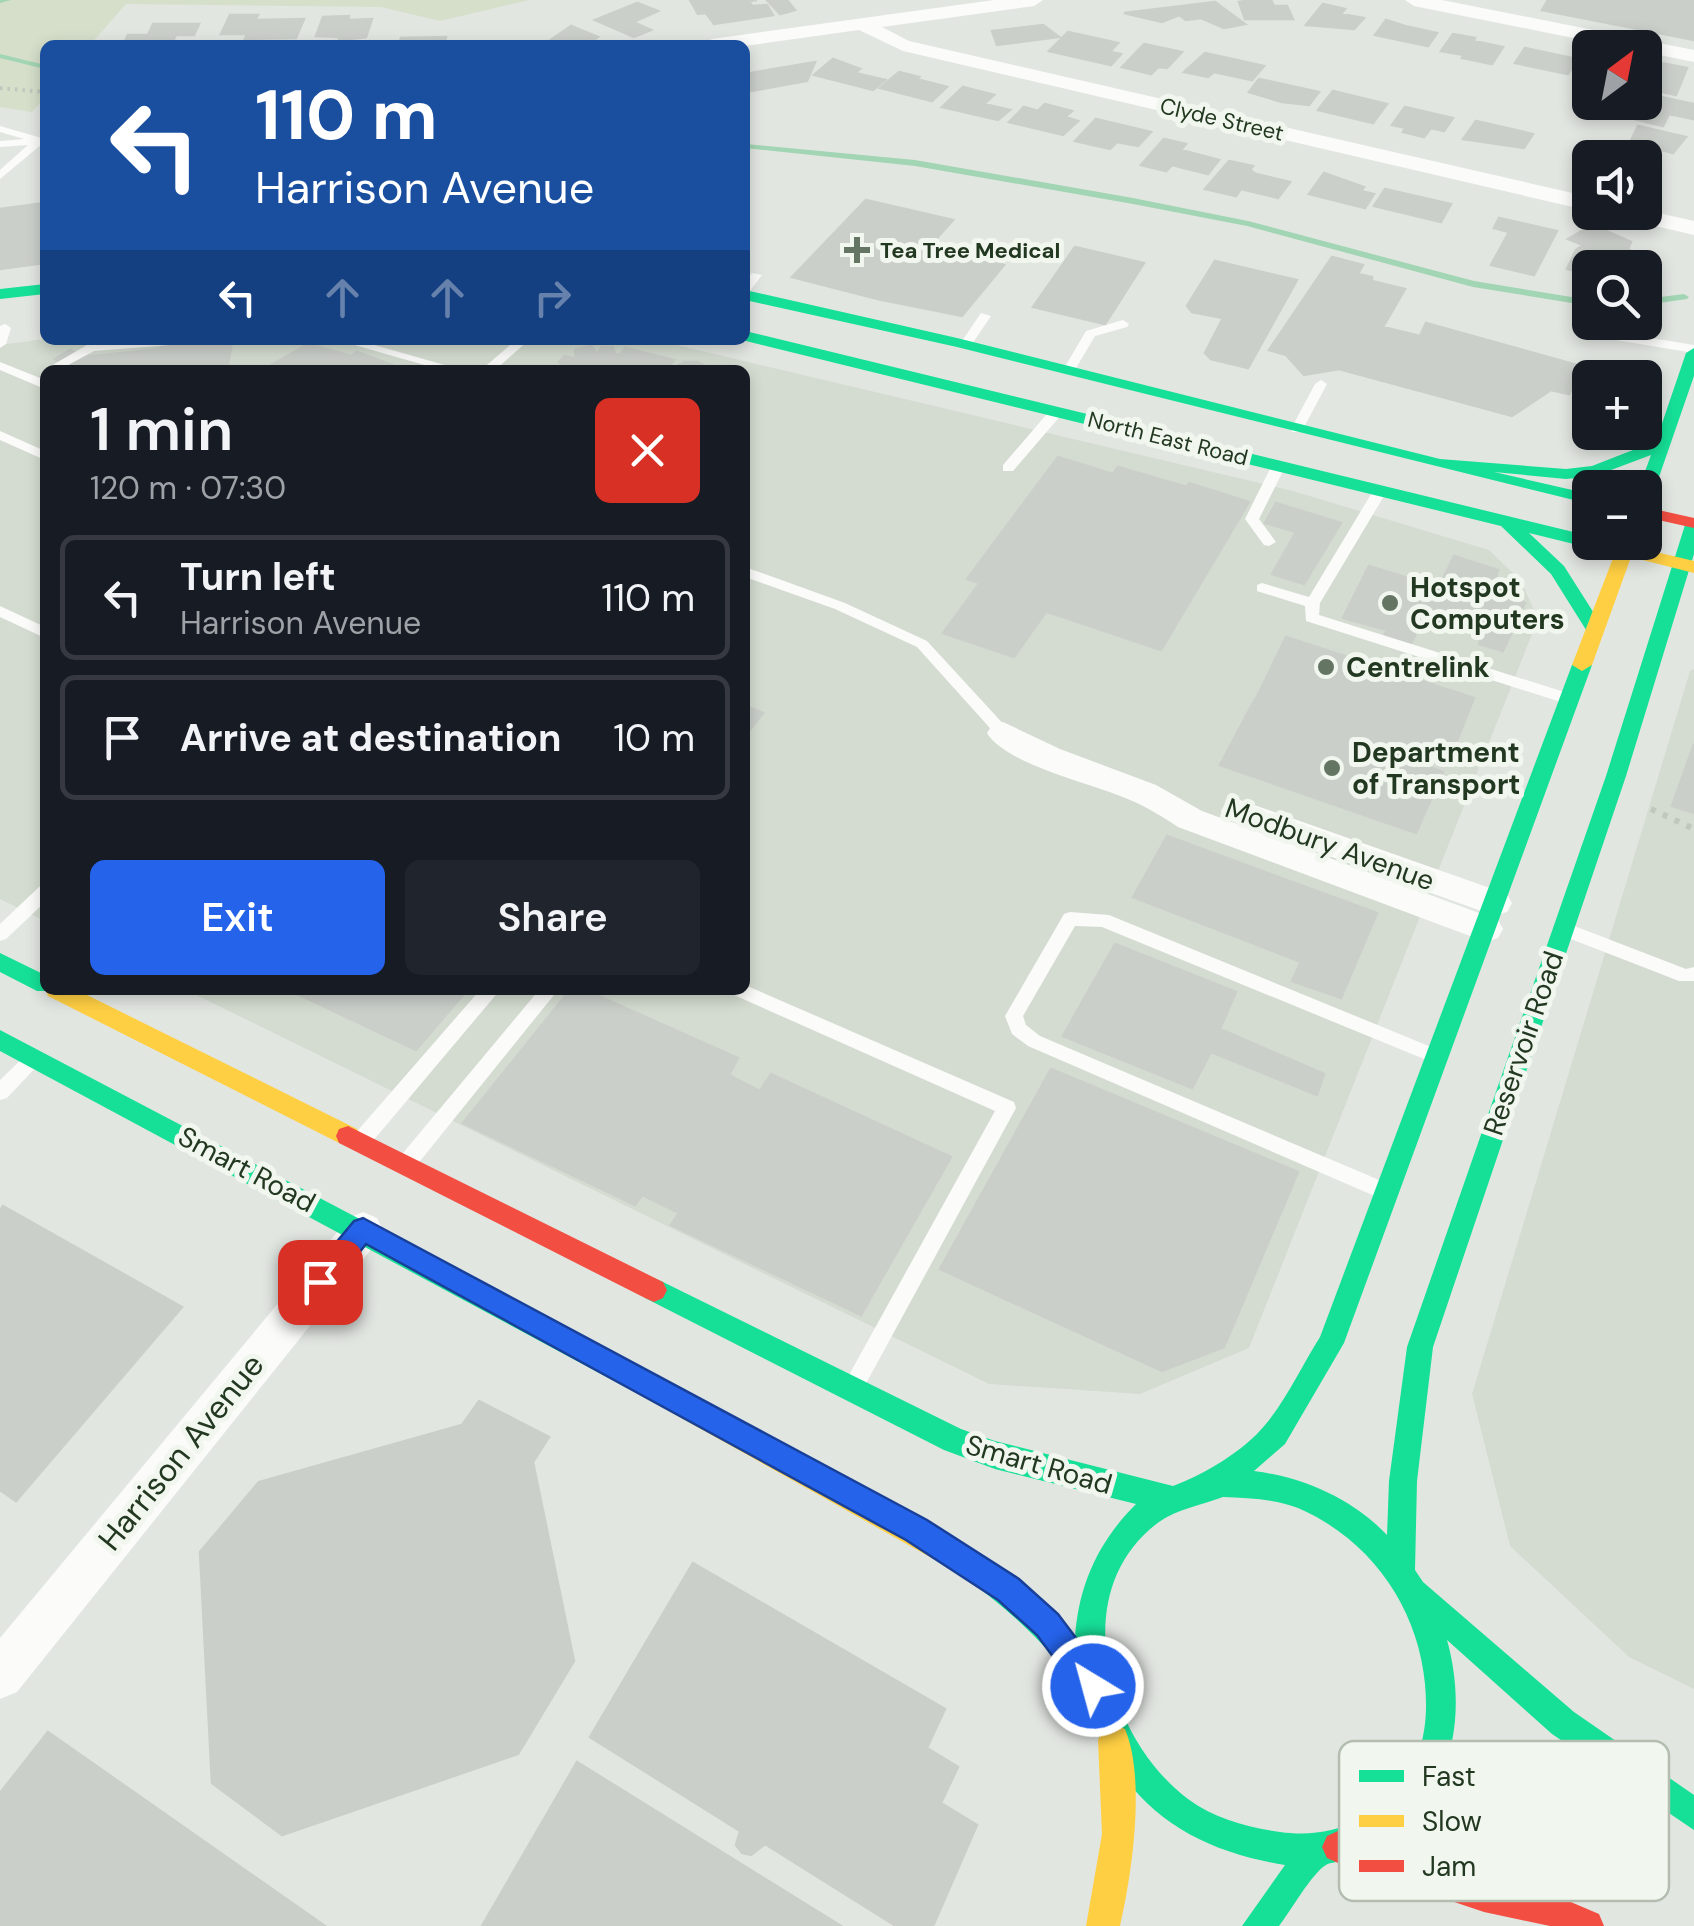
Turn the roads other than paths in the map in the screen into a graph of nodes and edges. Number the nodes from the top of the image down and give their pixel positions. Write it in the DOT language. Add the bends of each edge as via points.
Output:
graph roads {
  1 [pos="1034,0"];
  2 [pos="1414,0"];
  3 [pos="858,24"];
  4 [pos="747,40"];
  5 [pos="1694,56"];
  6 [pos="0,128"];
  7 [pos="40,141"];
  8 [pos="40,142"];
  9 [pos="0,144"];
  10 [pos="40,144"];
  11 [pos="0,176"];
  12 [pos="1572,200"];
  13 [pos="1662,220"];
  14 [pos="1694,228"];
  15 [pos="750,287"];
  16 [pos="40,289"];
  17 [pos="0,294"];
  18 [pos="985,316"];
  19 [pos="1123,324"];
  20 [pos="32,325"];
  21 [pos="2,334"];
  22 [pos="750,337"];
  23 [pos="1635,340"];
  24 [pos="966,344"];
  25 [pos="125,345"];
  26 [pos="358,345"];
  27 [pos="517,345"];
  28 [pos="1694,351"];
  29 [pos="63,365"];
  30 [pos="436,365"];
  31 [pos="493,365"];
  32 [pos="0,366"];
  33 [pos="1069,370"];
  34 [pos="40,376"];
  35 [pos="1321,384"];
  36 [pos="1057,411"];
  37 [pos="1297,429"];
  38 [pos="0,435"];
  39 [pos="1665,443"];
  40 [pos="40,454"];
  41 [pos="1407,457"];
  42 [pos="1279,465"];
  43 [pos="1008,468"];
  44 [pos="1655,470"];
  45 [pos="1380,491"];
  46 [pos="1572,495"];
  47 [pos="1662,516"];
  48 [pos="1508,523"];
  49 [pos="1694,524"];
  50 [pos="1572,538"];
  51 [pos="1269,542"];
  52 [pos="1662,557"];
  53 [pos="1621,560"];
  54 [pos="1688,565"];
  55 [pos="750,574"];
  56 [pos="1262,588"];
  57 [pos="1313,604"];
  58 [pos="0,611"];
  59 [pos="1596,628"];
  60 [pos="40,630"];
  61 [pos="1678,645"];
  62 [pos="1651,663"];
  63 [pos="1569,699"];
  64 [pos="1003,733"];
  65 [pos="40,897"];
  66 [pos="1490,916"];
  67 [pos="1563,928"];
  68 [pos="0,934"];
  69 [pos="0,962"];
  70 [pos="1694,974"];
  71 [pos="40,982"];
  72 [pos="750,994"];
  73 [pos="66,995"];
  74 [pos="487,995"];
  75 [pos="545,995"];
  76 [pos="0,1040"];
  77 [pos="34,1058"];
  78 [pos="1439,1058"];
  79 [pos="0,1092"];
  80 [pos="360,1143"];
  81 [pos="404,1165"];
  82 [pos="1389,1193"];
  83 [pos="363,1230"];
  84 [pos="852,1390"];
  85 [pos="1200,1487"];
  86 [pos="1168,1498"];
  87 [pos="1406,1579"];
  88 [pos="0,1675"];
  89 [pos="1093,1686"];
  90 [pos="1114,1740"];
  91 [pos="1438,1741"];
  92 [pos="1588,1741"];
  93 [pos="1669,1797"];
  94 [pos="1694,1814"];
  95 [pos="1339,1844"];
  96 [pos="1327,1850"];
  97 [pos="1339,1854"];
  98 [pos="1512,1901"];
  99 [pos="1103,1926"];
  100 [pos="1259,1926"];
  101 [pos="1588,1926"];
  1 -- 3 [label="street"];
  2 -- 5 [label="street"];
  3 -- 4 [label="street"];
  3 -- 12 [label="street, Clyde Street" via="904,45"];
  6 -- 7 [label="lane"];
  8 -- 9 [label="lane"];
  10 -- 11 [label="lane"];
  13 -- 14 [label="street"];
  15 -- 24 [label="main road, North East Road"];
  16 -- 17 [label="main road"];
  18 -- 24 [label="lane"];
  19 -- 33 [label="lane" via="1090,334"];
  20 -- 21 [label="main road"];
  22 -- 36 [label="main road, North East Road"];
  23 -- 28 [label="lane"];
  24 -- 33 [label="main road, North East Road"];
  25 -- 29 [label="lane" via="91,348"];
  26 -- 30 [label="lane"];
  27 -- 31 [label="lane"];
  28 -- 39 [label="main road"];
  32 -- 34 [label="lane"];
  33 -- 37 [label="main road, North East Road"];
  35 -- 37 [label="lane"];
  36 -- 42 [label="main road, North East Road"];
  36 -- 43 [label="lane"];
  37 -- 41 [label="main road, North East Road"];
  38 -- 40 [label="lane"];
  39 -- 41 [label="main road" via="1595,471 1566,474"];
  39 -- 44 [label="main road"];
  41 -- 46 [label="main road, North East Road"];
  42 -- 45 [label="main road, North East Road"];
  42 -- 51 [label="lane" via="1252,520"];
  45 -- 48 [label="main road, North East Road"];
  45 -- 57 [label="lane"];
  47 -- 49 [label="main road"];
  48 -- 50 [label="main road, North East Road"];
  48 -- 59 [label="main road" via="1558,570"];
  49 -- 54 [label="main road, Reservoir Road"];
  52 -- 54 [label="main road, North East Road"];
  53 -- 59 [label="main road"];
  54 -- 62 [label="main road, Reservoir Road"];
  55 -- 64 [label="lane, Modbury Avenue" via="922,644"];
  56 -- 57 [label="lane"];
  57 -- 63 [label="lane" via="1311,618"];
  58 -- 60 [label="lane"];
  59 -- 63 [label="main road"];
  61 -- 62 [label="main road"];
  62 -- 67 [label="main road, Reservoir Road"];
  63 -- 66 [label="main road"];
  64 -- 66 [label="street, Modbury Avenue" via="1027,749 1164,798 1190,819"];
  65 -- 68 [label="lane"];
  66 -- 78 [label="main road"];
  67 -- 70 [label="lane" via="1684,976"];
  67 -- 87 [label="main road, Reservoir Road" via="1420,1347 1403,1481"];
  69 -- 71 [label="main road"];
  72 -- 84 [label="lane" via="1007,1108"];
  73 -- 80 [label="main road, Smart Road"];
  74 -- 80 [label="lane"];
  75 -- 81 [label="lane"];
  76 -- 77 [label="main road, Smart Road"];
  77 -- 79 [label="lane"];
  77 -- 83 [label="main road, Smart Road"];
  78 -- 82 [label="main road"];
  78 -- 82 [label="lane" via="1086,918 1070,918 1014,1016 1034,1042"];
  80 -- 81 [label="main road, Smart Road"];
  81 -- 84 [label="main road, Smart Road"];
  82 -- 85 [label="main road" via="1330,1343 1276,1435"];
  83 -- 88 [label="street, Harrison Avenue"];
  83 -- 89 [label="main road, Smart Road" via="916,1530 1008,1589 1047,1625"];
  84 -- 86 [label="main road, Smart Road" via="995,1455"];
  85 -- 86 [label="main road"];
  85 -- 87 [label="main road" via="1247,1484 1295,1492 1363,1531"];
  86 -- 89 [label="main road" via="1123,1535 1095,1588 1088,1618"];
  87 -- 91 [label="main road" via="1441,1670"];
  87 -- 92 [label="main road"];
  89 -- 90 [label="main road"];
  90 -- 96 [label="main road" via="1166,1804 1201,1827 1238,1845 1277,1853"];
  90 -- 99 [label="main road" via="1120,1833"];
  93 -- 94 [label="main road"];
  95 -- 96 [label="main road"];
  96 -- 97 [label="main road"];
  96 -- 100 [label="main road"];
  98 -- 101 [label="main road"];
}
